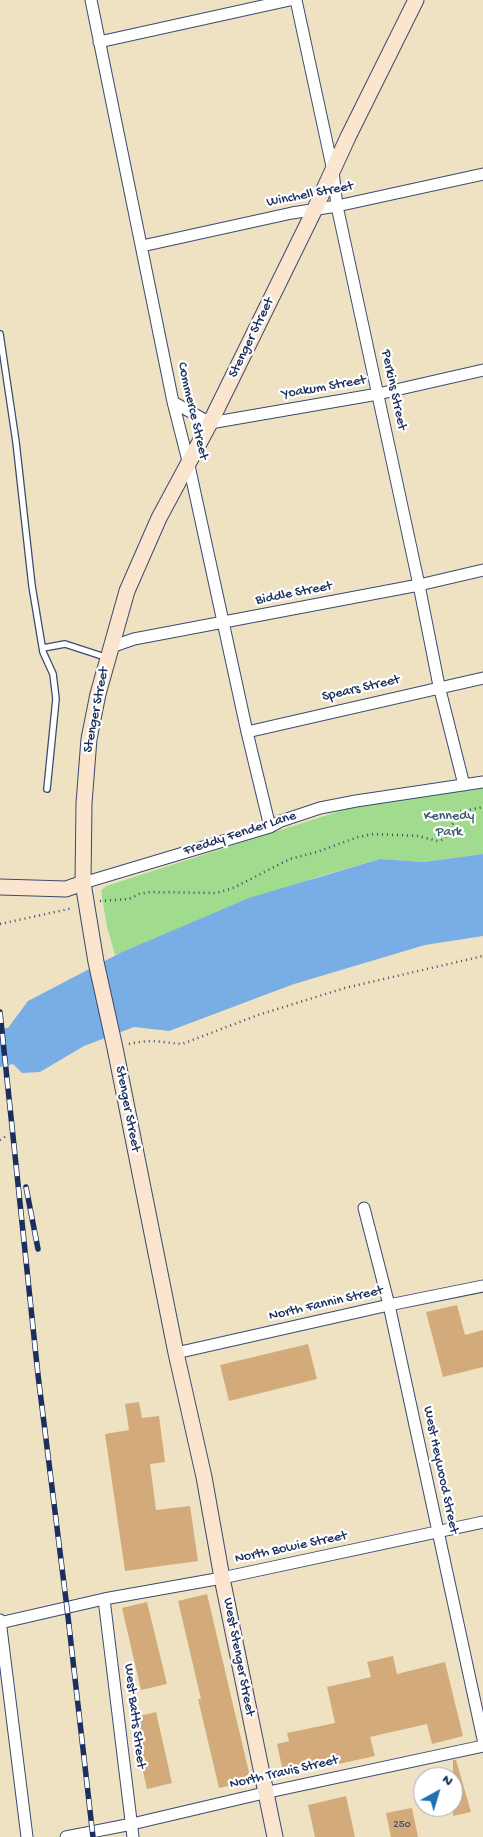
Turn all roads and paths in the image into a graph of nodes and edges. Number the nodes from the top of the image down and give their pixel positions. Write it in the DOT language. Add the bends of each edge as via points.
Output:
graph roads {
  1 [pos="91,0"];
  2 [pos="290,0"];
  3 [pos="296,0"];
  4 [pos="416,0"];
  5 [pos="99,42"];
  6 [pos="333,171"];
  7 [pos="483,174"];
  8 [pos="337,206"];
  9 [pos="314,211"];
  10 [pos="142,246"];
  11 [pos="0,334"];
  12 [pos="483,370"];
  13 [pos="378,394"];
  14 [pos="173,402"];
  15 [pos="210,423"];
  16 [pos="188,461"];
  17 [pos="483,570"];
  18 [pos="419,585"];
  19 [pos="224,622"];
  20 [pos="43,648"];
  21 [pos="109,653"];
  22 [pos="483,678"];
  23 [pos="439,686"];
  24 [pos="247,732"];
  25 [pos="483,782"];
  26 [pos="464,785"];
  27 [pos="47,789"];
  28 [pos="483,807"];
  29 [pos="270,827"];
  30 [pos="83,883"];
  31 [pos="0,888"];
  32 [pos="87,904"];
  33 [pos="0,924"];
  34 [pos="483,956"];
  35 [pos="115,1048"];
  36 [pos="6,1136"];
  37 [pos="0,1140"];
  38 [pos="364,1208"];
  39 [pos="483,1286"];
  40 [pos="389,1305"];
  41 [pos="176,1353"];
  42 [pos="204,1477"];
  43 [pos="483,1522"];
  44 [pos="438,1531"];
  45 [pos="222,1578"];
  46 [pos="104,1599"];
  47 [pos="0,1622"];
  48 [pos="483,1739"];
  49 [pos="483,1746"];
  50 [pos="264,1792"];
  51 [pos="132,1824"];
  52 [pos="27,1837"];
  53 [pos="66,1837"];
  54 [pos="133,1837"];
  55 [pos="275,1837"];
  1 -- 5 [label="street, Commerce Street"];
  2 -- 5 [label="street"];
  3 -- 6 [label="street, Perkins Street"];
  4 -- 6 [label="street, Stenger Street"];
  5 -- 10 [label="street, Commerce Street"];
  6 -- 8 [label="street, Perkins Street"];
  6 -- 9 [label="street, Stenger Street"];
  7 -- 8 [label="street, Winchell Street"];
  8 -- 9 [label="street, Winchell Street"];
  8 -- 13 [label="street, Perkins Street"];
  9 -- 10 [label="street, Winchell Street"];
  9 -- 15 [label="street, Stenger Street"];
  10 -- 14 [label="street, Commerce Street"];
  11 -- 20 [label="lane"];
  12 -- 13 [label="street, Yoakum Street"];
  13 -- 15 [label="street, Yoakum Street"];
  13 -- 18 [label="street, Perkins Street"];
  14 -- 15 [label="street"];
  14 -- 16 [label="street, Commerce Street"];
  15 -- 16 [label="street, Stenger Street"];
  16 -- 19 [label="street, Commerce Street"];
  16 -- 21 [label="street, Stenger Street" via="127,591"];
  17 -- 18 [label="street, Biddle Street"];
  18 -- 19 [label="street, Biddle Street"];
  18 -- 23 [label="street, Perkins Street"];
  19 -- 21 [label="street, Biddle Street" via="134,639"];
  19 -- 24 [label="street, Commerce Street"];
  20 -- 21 [label="lane" via="65,644"];
  20 -- 27 [label="lane" via="53,674 56,699"];
  21 -- 30 [label="street, Stenger Street" via="89,739"];
  22 -- 23 [label="street, Spears Street"];
  23 -- 24 [label="street, Spears Street"];
  23 -- 26 [label="street, Perkins Street"];
  24 -- 29 [label="street, Commerce Street"];
  25 -- 26 [label="street, Freddy Fender Lane"];
  26 -- 29 [label="street, Freddy Fender Lane" via="320,808"];
  28 -- 32 [label="path" via="459,812 448,835 438,841 418,836 373,834 290,859 217,893 150,892"];
  29 -- 30 [label="street, Freddy Fender Lane"];
  30 -- 31 [label="street, Freddy Fender Lane" via="66,889"];
  30 -- 32 [label="street, Stenger Street"];
  32 -- 33 [label="path"];
  32 -- 35 [label="street, Stenger Street"];
  34 -- 35 [label="path" via="345,988 258,1015 182,1044 138,1042"];
  35 -- 41 [label="street, Stenger Street"];
  36 -- 37 [label="path"];
  38 -- 40 [label="street, West Heywood Street"];
  39 -- 40 [label="street, North Fannin Street"];
  40 -- 41 [label="street, North Fannin Street"];
  40 -- 44 [label="street, West Heywood Street"];
  41 -- 42 [label="street, Stenger Street"];
  42 -- 45 [label="street, West Stenger Street"];
  43 -- 44 [label="street, North Bowie Street"];
  44 -- 45 [label="street, North Bowie Street"];
  44 -- 48 [label="street, West Heywood Street"];
  45 -- 46 [label="street, North Bowie Street"];
  45 -- 50 [label="street, West Stenger Street"];
  46 -- 47 [label="street, North Bowie Street"];
  46 -- 51 [label="street, West Batts Street"];
  47 -- 52 [label="street"];
  49 -- 50 [label="street, North Travis Street"];
  50 -- 51 [label="street, North Travis Street"];
  50 -- 55 [label="street, West Stenger Street"];
  51 -- 53 [label="street, North Travis Street"];
  51 -- 54 [label="street, West Batts Street"];
}
